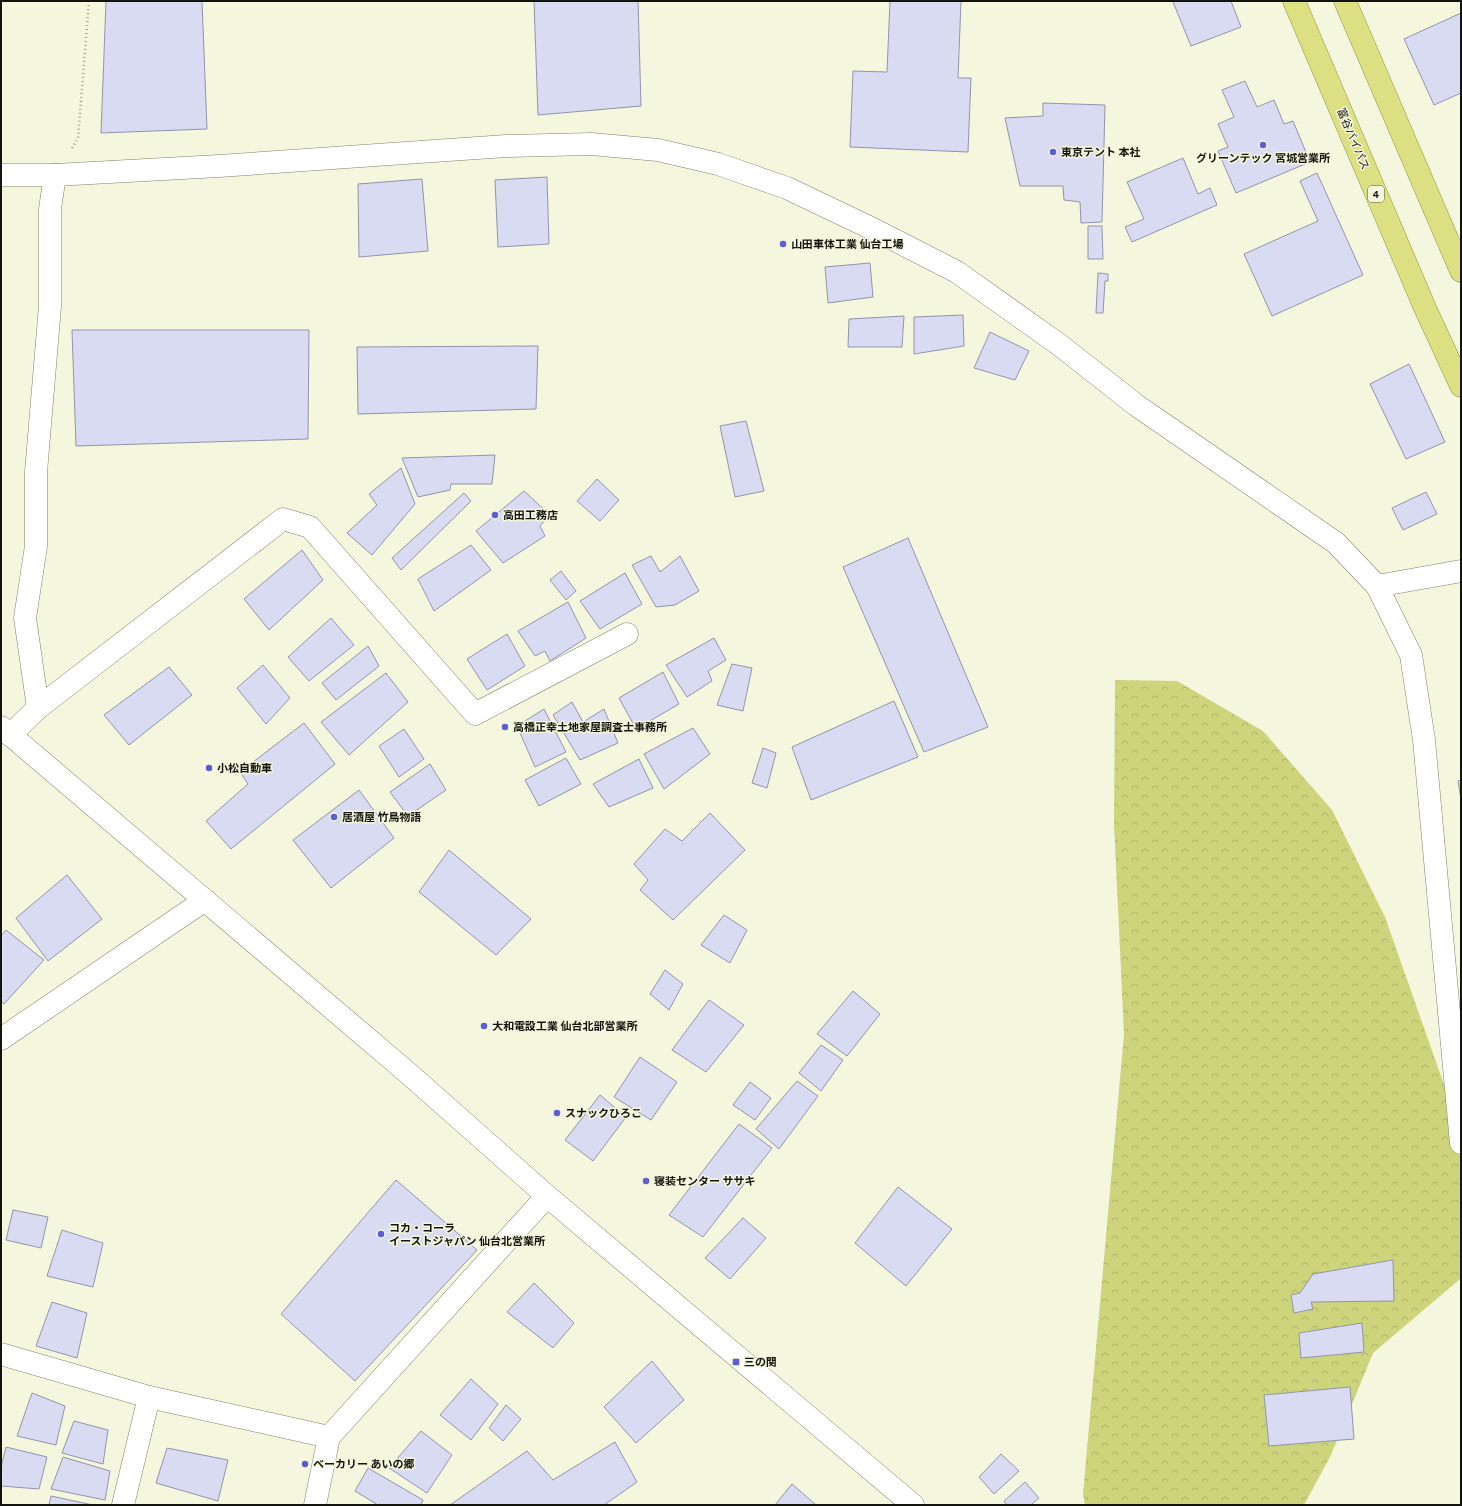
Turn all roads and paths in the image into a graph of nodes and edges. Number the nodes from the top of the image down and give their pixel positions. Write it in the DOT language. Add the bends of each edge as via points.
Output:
graph roads {
  1 [pos="89,1"];
  2 [pos="1294,1"];
  3 [pos="1345,1"];
  4 [pos="1,175"];
  5 [pos="55,175"];
  6 [pos="1461,271"];
  7 [pos="1461,386"];
  8 [pos="1461,571"];
  9 [pos="1377,586"];
  10 [pos="627,634"];
  11 [pos="38,708"];
  12 [pos="6,731"];
  13 [pos="205,900"];
  14 [pos="1,1039"];
  15 [pos="1461,1143"];
  16 [pos="546,1196"];
  17 [pos="1,1354"];
  18 [pos="149,1397"];
  19 [pos="329,1437"];
  20 [pos="123,1505"];
  21 [pos="315,1505"];
  22 [pos="913,1505"];
  1 -- 5 [label="path" via="78,138"];
  2 -- 7 [label="highway, 富谷バイパス / 4"];
  3 -- 6 [label="highway"];
  4 -- 5 [label="street"];
  5 -- 9 [label="street" via="506,146 591,144 658,150 718,164 787,188 957,272 1061,346 1136,405 1336,543"];
  5 -- 11 [label="street" via="50,209 50,306 36,472 36,546 25,618"];
  8 -- 9 [label="street"];
  9 -- 15 [label="street" via="1411,655 1424,740"];
  10 -- 11 [label="street" via="475,714 310,527 283,519"];
  11 -- 12 [label="street"];
  12 -- 13 [label="street"];
  13 -- 14 [label="street"];
  13 -- 16 [label="street" via="408,1073"];
  16 -- 19 [label="street"];
  16 -- 22 [label="street"];
  17 -- 18 [label="street"];
  18 -- 19 [label="street"];
  18 -- 20 [label="street"];
  19 -- 21 [label="street"];
}
